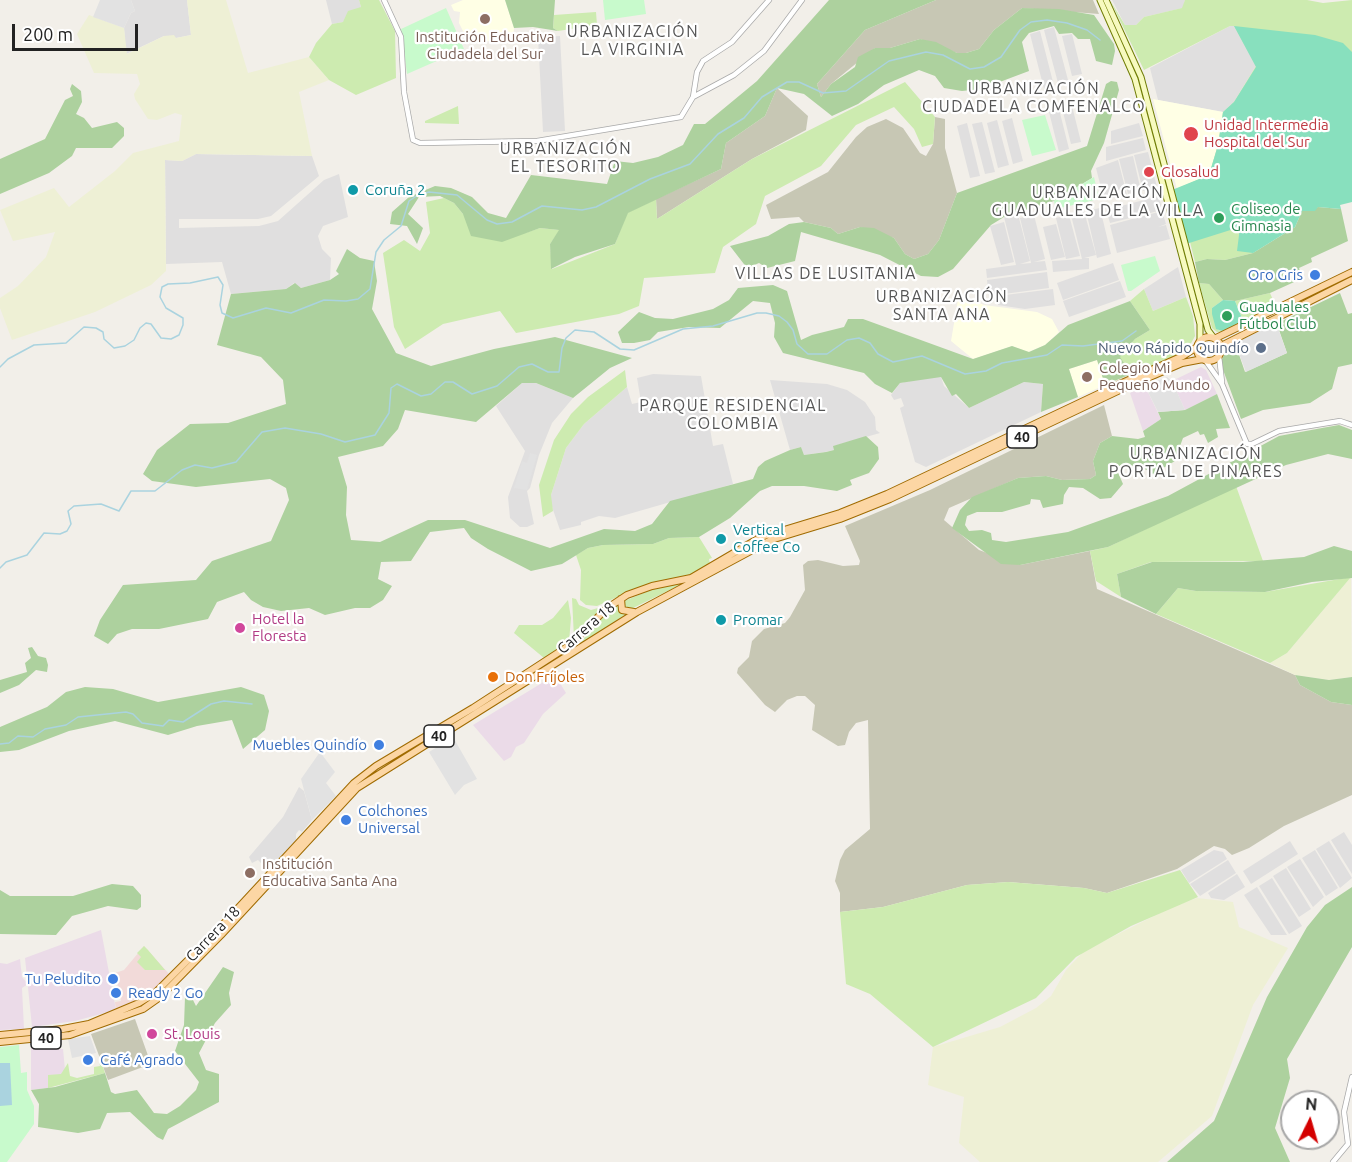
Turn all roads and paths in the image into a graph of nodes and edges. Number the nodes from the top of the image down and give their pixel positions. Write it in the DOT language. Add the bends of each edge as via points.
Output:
graph roads {
  1 [pos="384,0"];
  2 [pos="769,0"];
  3 [pos="802,0"];
  4 [pos="1100,0"];
  5 [pos="1106,0"];
  6 [pos="693,97"];
  7 [pos="1352,272"];
  8 [pos="1352,280"];
  9 [pos="1215,338"];
  10 [pos="1200,340"];
  11 [pos="1221,346"];
  12 [pos="1197,347"];
  13 [pos="1219,356"];
  14 [pos="1204,359"];
  15 [pos="1222,384"];
  16 [pos="1352,425"];
  17 [pos="621,598"];
  18 [pos="637,612"];
  19 [pos="90,1026"];
  20 [pos="0,1035"];
  21 [pos="0,1042"];
  22 [pos="1352,1077"];
  23 [pos="1333,1162"];
  1 -- 6 [label="street" via="401,37 412,140 420,143 537,141 658,122 681,117"];
  2 -- 6 [label="street" via="732,42 703,61"];
  3 -- 6 [label="street" via="764,51 734,75"];
  4 -- 10 [label="main road" via="1135,79 1200,324"];
  5 -- 9 [label="main road" via="1141,77 1207,325"];
  7 -- 9 [label="main road"];
  8 -- 11 [label="main road"];
  9 -- 10 [label="main road"];
  9 -- 11 [label="main road"];
  10 -- 12 [label="main road"];
  11 -- 13 [label="main road"];
  12 -- 14 [label="main road"];
  12 -- 17 [label="main road, Carrera 18 / 40" via="1183,357 887,494 761,537 695,576"];
  13 -- 14 [label="main road, 40"];
  13 -- 15 [label="street"];
  14 -- 15 [label="street"];
  14 -- 18 [label="main road, Carrera 18 / 40" via="1182,363 1122,389 890,500 771,540"];
  15 -- 16 [label="street" via="1248,444 1278,431 1340,421"];
  17 -- 18 [label="main road" via="622,610"];
  17 -- 19 [label="main road, Carrera 18 / 40" via="597,616 570,645 362,777 155,993"];
  18 -- 19 [label="main road, Carrera 18 / 40" via="357,788 160,997 143,1009"];
  19 -- 20 [label="main road, 40"];
  19 -- 21 [label="main road, 40" via="47,1038"];
  22 -- 23 [label="street" via="1344,1112 1348,1144"];
}
